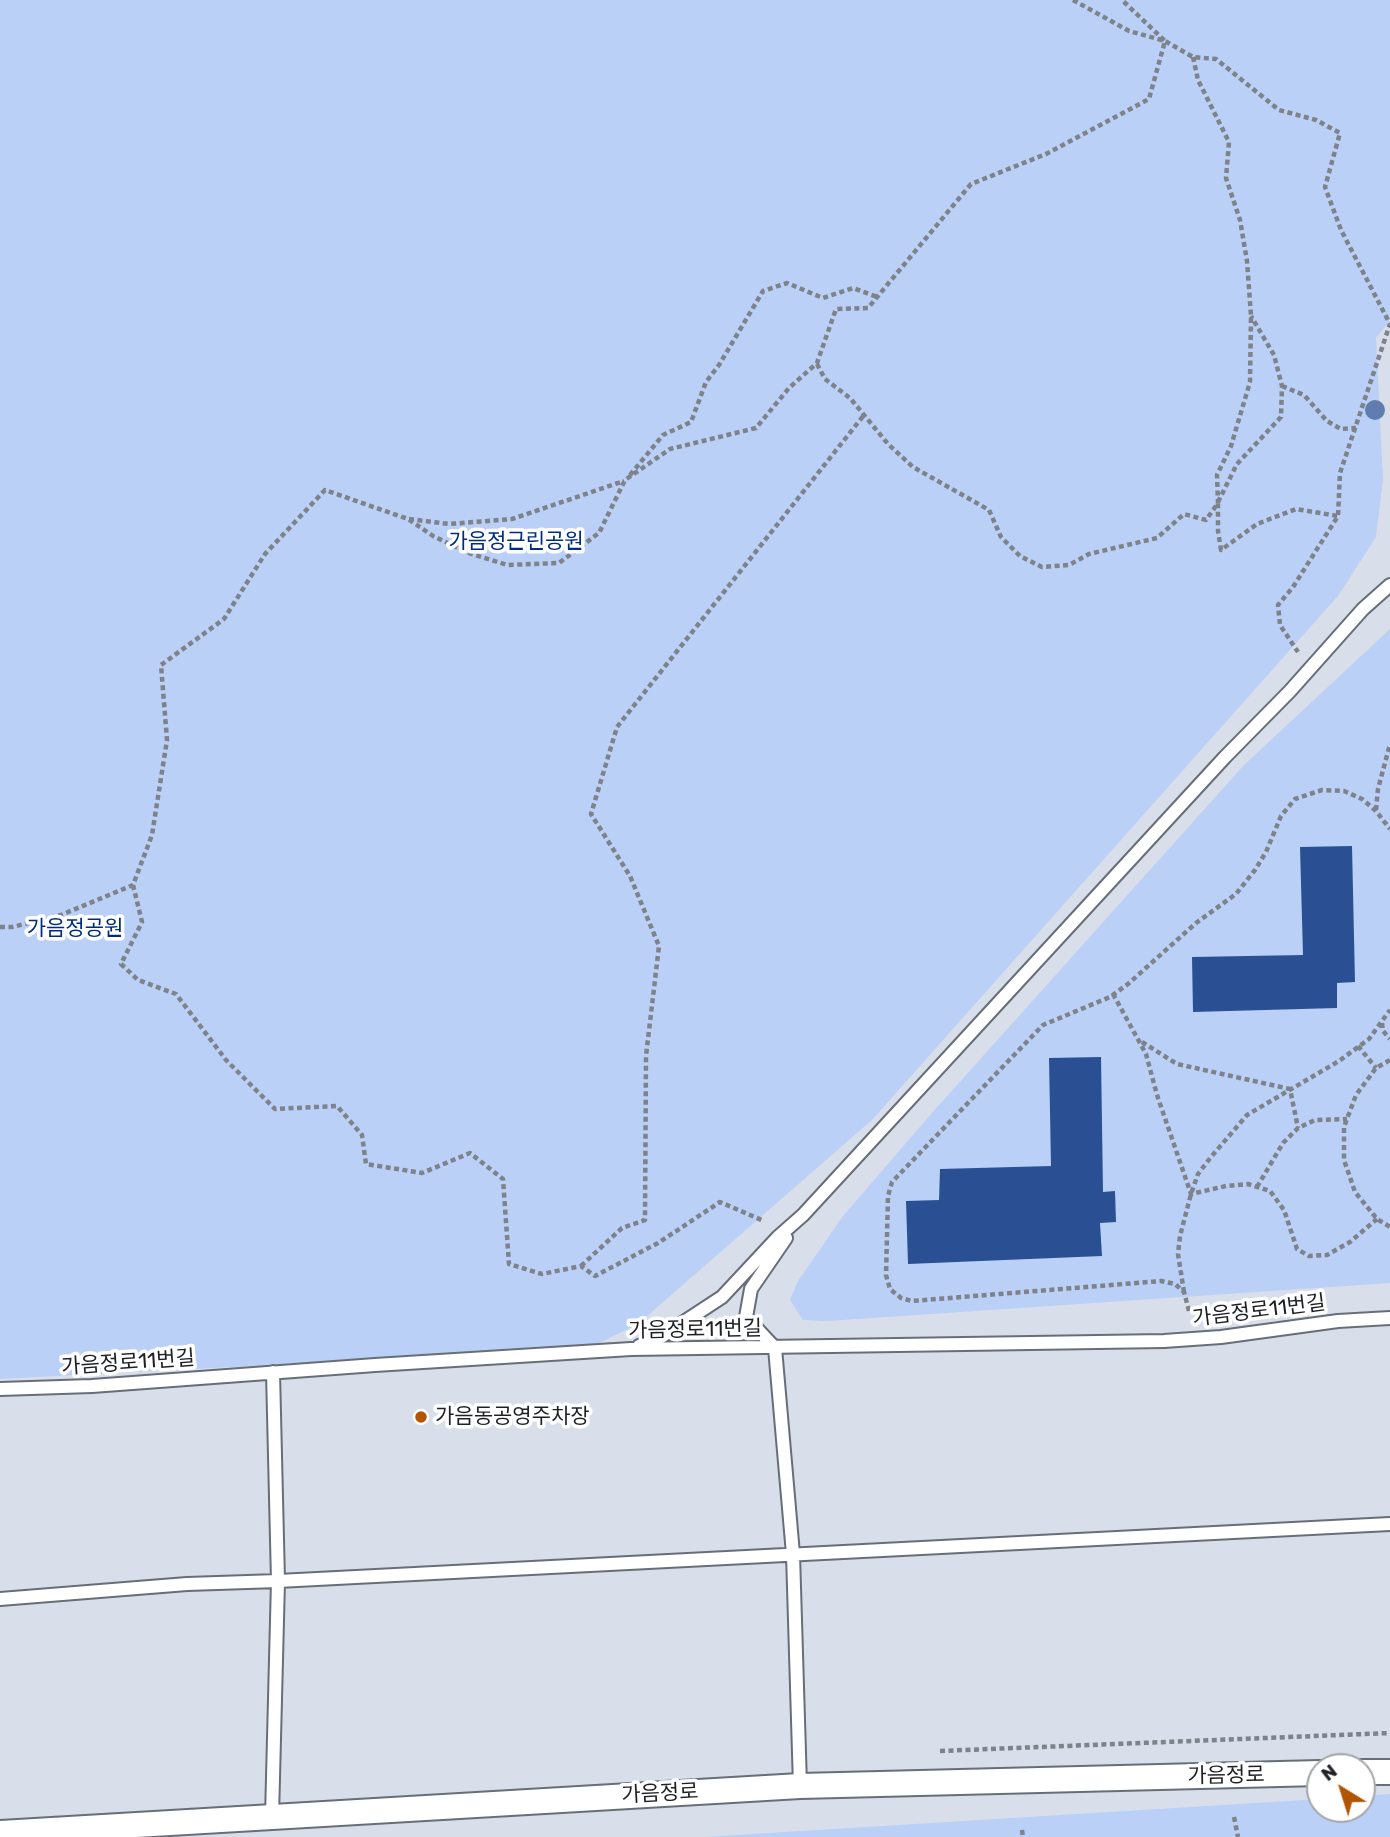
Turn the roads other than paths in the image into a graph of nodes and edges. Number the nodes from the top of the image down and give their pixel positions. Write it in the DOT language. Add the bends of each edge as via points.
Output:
graph roads {
  1 [pos="1390,585"];
  2 [pos="803,1215"];
  3 [pos="1390,1318"];
  4 [pos="775,1348"];
  5 [pos="631,1349"];
  6 [pos="273,1372"];
  7 [pos="0,1389"];
  8 [pos="1390,1524"];
  9 [pos="793,1554"];
  10 [pos="278,1581"];
  11 [pos="0,1599"];
  12 [pos="1306,1773"];
  13 [pos="800,1786"];
  14 [pos="272,1818"];
  15 [pos="0,1833"];
  1 -- 2 [label="lane" via="1215,767"];
  2 -- 4 [label="lane" via="751,1289 746,1317"];
  2 -- 5 [label="lane" via="722,1297 661,1337"];
  3 -- 4 [label="lane, 가음정로11번길" via="1164,1341"];
  4 -- 5 [label="lane, 가음정로11번길"];
  4 -- 9 [label="lane"];
  5 -- 6 [label="lane, 가음정로11번길"];
  6 -- 7 [label="lane, 가음정로11번길"];
  6 -- 10 [label="lane"];
  8 -- 9 [label="lane"];
  9 -- 10 [label="lane"];
  9 -- 13 [label="lane"];
  10 -- 11 [label="lane"];
  10 -- 14 [label="lane"];
  12 -- 13 [label="street, 가음정로"];
  13 -- 14 [label="street, 가음정로"];
  14 -- 15 [label="street, 가음정로"];
}
